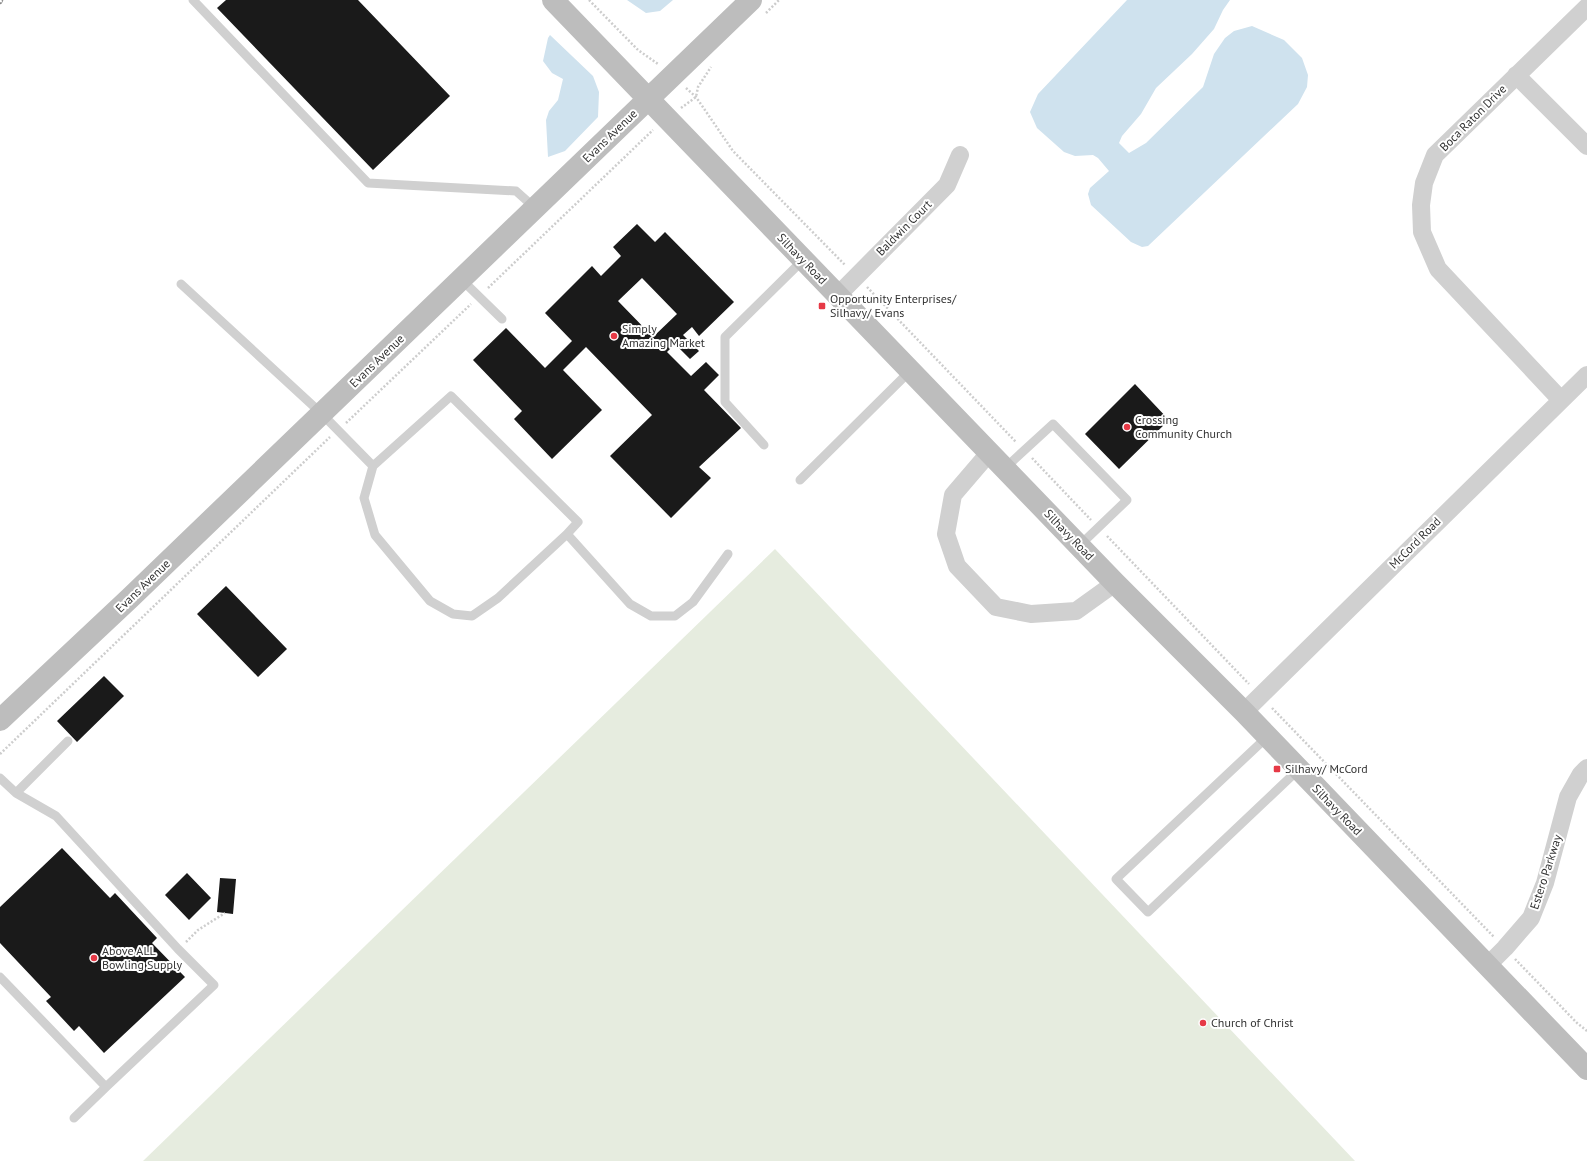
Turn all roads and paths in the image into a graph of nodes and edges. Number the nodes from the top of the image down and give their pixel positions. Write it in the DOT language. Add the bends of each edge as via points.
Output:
graph roads {
  1 [pos="193,0"];
  2 [pos="553,0"];
  3 [pos="589,0"];
  4 [pos="779,0"];
  5 [pos="757,7"];
  6 [pos="1587,7"];
  7 [pos="714,64"];
  8 [pos="1516,75"];
  9 [pos="671,76"];
  10 [pos="696,97"];
  11 [pos="648,100"];
  12 [pos="668,118"];
  13 [pos="1587,146"];
  14 [pos="960,155"];
  15 [pos="535,208"];
  16 [pos="803,260"];
  17 [pos="856,276"];
  18 [pos="462,280"];
  19 [pos="181,284"];
  20 [pos="838,295"];
  21 [pos="479,296"];
  22 [pos="502,319"];
  23 [pos="910,371"];
  24 [pos="1587,375"];
  25 [pos="1561,400"];
  26 [pos="322,414"];
  27 [pos="338,430"];
  28 [pos="764,444"];
  29 [pos="1024,450"];
  30 [pos="989,453"];
  31 [pos="373,466"];
  32 [pos="1004,468"];
  33 [pos="800,480"];
  34 [pos="1098,527"];
  35 [pos="567,534"];
  36 [pos="1079,546"];
  37 [pos="728,554"];
  38 [pos="1115,583"];
  39 [pos="1261,696"];
  40 [pos="1244,712"];
  41 [pos="0,720"];
  42 [pos="1267,737"];
  43 [pos="68,741"];
  44 [pos="0,754"];
  45 [pos="1587,768"];
  46 [pos="1298,770"];
  47 [pos="0,778"];
  48 [pos="16,793"];
  49 [pos="225,913"];
  50 [pos="1505,948"];
  51 [pos="178,949"];
  52 [pos="1487,966"];
  53 [pos="0,977"];
  54 [pos="1587,1031"];
  55 [pos="1587,1069"];
  56 [pos="106,1087"];
  57 [pos="74,1118"];
  1 -- 15 [label="lane" via="368,182 516,191"];
  2 -- 11 [label="street, Silhavy Road"];
  3 -- 9 [label="path" via="638,50"];
  4 -- 5 [label="path"];
  5 -- 9 [label="street, Evans Avenue"];
  6 -- 8 [label="street, Boca Raton Drive"];
  7 -- 10 [label="path" via="698,87"];
  8 -- 13 [label="street"];
  8 -- 25 [label="street, Boca Raton Drive" via="1436,155 1424,183 1421,205 1422,232 1438,269"];
  9 -- 10 [label="path"];
  9 -- 11 [label="street, Evans Avenue"];
  10 -- 12 [label="path"];
  10 -- 17 [label="path" via="733,151"];
  11 -- 12 [label="street, Silhavy Road"];
  11 -- 15 [label="street, Evans Avenue"];
  12 -- 16 [label="street, Silhavy Road"];
  12 -- 21 [label="path" via="647,134"];
  14 -- 17 [label="street, Baldwin Court" via="947,185"];
  15 -- 18 [label="street, Evans Avenue"];
  16 -- 20 [label="street, Silhavy Road"];
  16 -- 28 [label="lane" via="725,337 725,402"];
  17 -- 20 [label="street, Baldwin Court"];
  17 -- 29 [label="path"];
  18 -- 21 [label="lane"];
  18 -- 26 [label="street, Evans Avenue"];
  19 -- 26 [label="lane"];
  20 -- 23 [label="street, Silhavy Road"];
  21 -- 22 [label="lane"];
  21 -- 27 [label="path"];
  23 -- 30 [label="street, Silhavy Road"];
  23 -- 33 [label="lane"];
  24 -- 25 [label="street, McCord Road"];
  25 -- 39 [label="street, McCord Road"];
  26 -- 27 [label="lane"];
  26 -- 41 [label="street, Evans Avenue"];
  27 -- 31 [label="lane"];
  27 -- 44 [label="path"];
  29 -- 32 [label="lane"];
  29 -- 34 [label="path"];
  29 -- 34 [label="lane" via="1053,424 1127,500"];
  30 -- 32 [label="street, Silhavy Road"];
  30 -- 38 [label="street" via="953,495 946,534 958,566 996,607 1031,614 1076,611"];
  31 -- 35 [label="lane" via="451,396 578,522"];
  31 -- 35 [label="lane" via="364,498 374,535 430,600 453,614 472,616 498,598"];
  32 -- 36 [label="street, Silhavy Road"];
  34 -- 36 [label="lane"];
  34 -- 39 [label="path"];
  35 -- 37 [label="lane" via="630,604 651,616 674,616 693,602"];
  36 -- 38 [label="street, Silhavy Road"];
  38 -- 40 [label="street, Silhavy Road"];
  39 -- 40 [label="street, McCord Road"];
  39 -- 50 [label="path"];
  40 -- 42 [label="street, Silhavy Road"];
  42 -- 46 [label="street, Silhavy Road"];
  42 -- 46 [label="lane" via="1116,879 1148,912"];
  43 -- 48 [label="lane"];
  45 -- 50 [label="street, Estero Parkway" via="1568,797 1545,883 1531,918"];
  46 -- 52 [label="street, Silhavy Road"];
  47 -- 48 [label="lane"];
  48 -- 51 [label="lane" via="56,816"];
  49 -- 51 [label="path" via="198,930"];
  50 -- 52 [label="street, Estero Parkway"];
  50 -- 54 [label="path"];
  51 -- 56 [label="lane" via="214,985"];
  52 -- 55 [label="street, Silhavy Road"];
  53 -- 56 [label="lane"];
  56 -- 57 [label="lane"];
}
